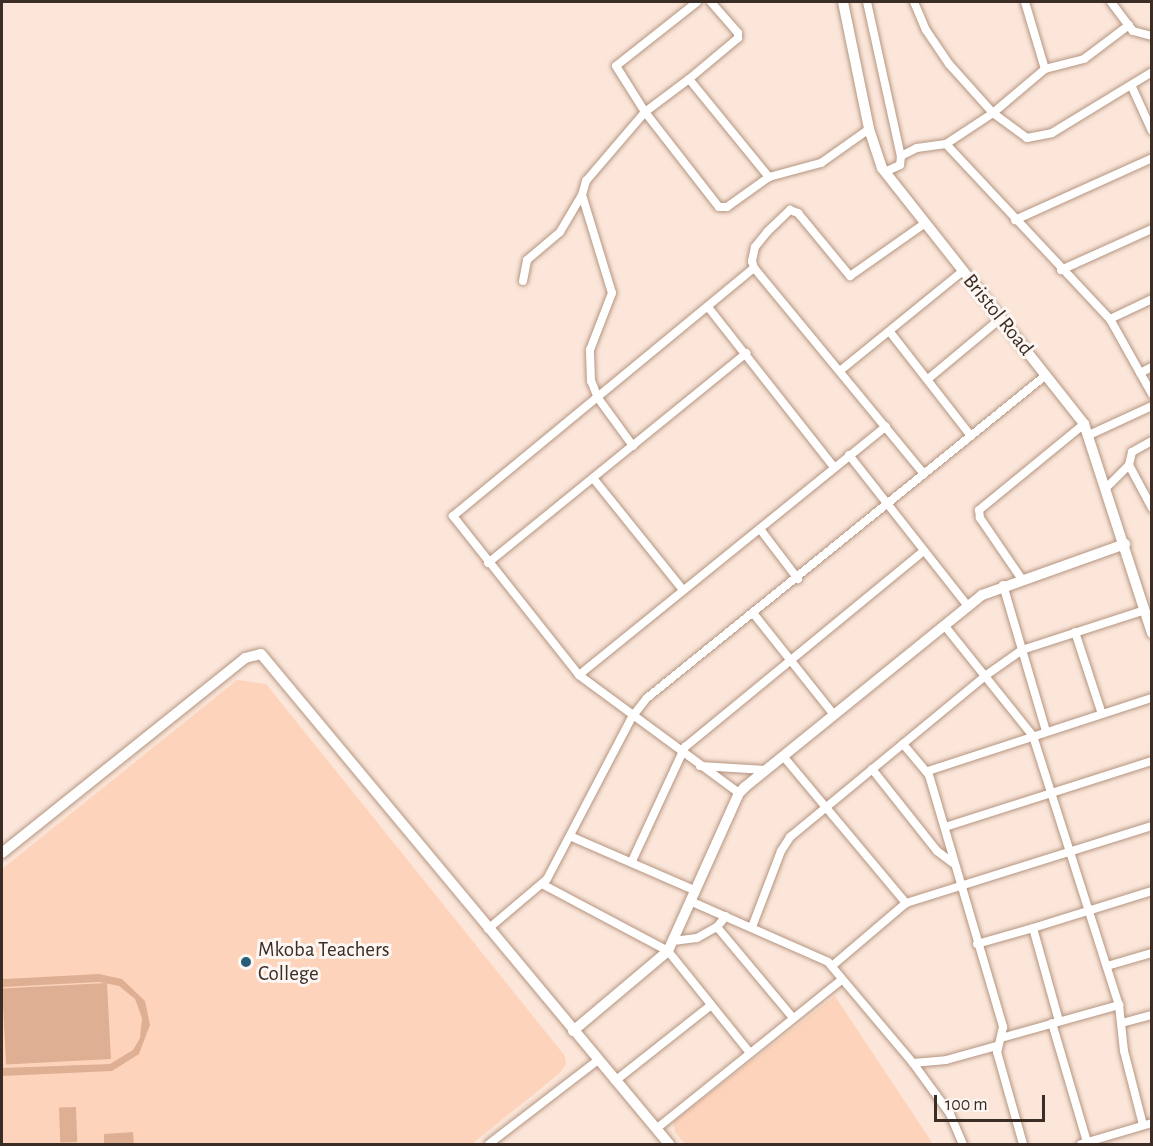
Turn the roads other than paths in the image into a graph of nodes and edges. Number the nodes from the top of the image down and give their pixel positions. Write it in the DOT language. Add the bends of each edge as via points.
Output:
graph roads {
  1 [pos="697,2"];
  2 [pos="711,2"];
  3 [pos="843,2"];
  4 [pos="867,2"];
  5 [pos="914,2"];
  6 [pos="1025,2"];
  7 [pos="1111,2"];
  8 [pos="1129,26"];
  9 [pos="1152,36"];
  10 [pos="1045,69"];
  11 [pos="1152,72"];
  12 [pos="689,79"];
  13 [pos="1132,87"];
  14 [pos="645,112"];
  15 [pos="993,113"];
  16 [pos="869,129"];
  17 [pos="1152,131"];
  18 [pos="946,144"];
  19 [pos="902,156"];
  20 [pos="1152,158"];
  21 [pos="885,172"];
  22 [pos="770,177"];
  23 [pos="582,195"];
  24 [pos="1015,220"];
  25 [pos="924,224"];
  26 [pos="1152,229"];
  27 [pos="753,268"];
  28 [pos="1061,270"];
  29 [pos="963,271"];
  30 [pos="523,281"];
  31 [pos="1152,299"];
  32 [pos="708,307"];
  33 [pos="1000,319"];
  34 [pos="1110,319"];
  35 [pos="890,332"];
  36 [pos="746,353"];
  37 [pos="1152,367"];
  38 [pos="841,370"];
  39 [pos="1140,372"];
  40 [pos="1046,375"];
  41 [pos="927,379"];
  42 [pos="1152,394"];
  43 [pos="598,398"];
  44 [pos="1152,406"];
  45 [pos="886,426"];
  46 [pos="1087,430"];
  47 [pos="971,436"];
  48 [pos="1152,441"];
  49 [pos="633,446"];
  50 [pos="849,455"];
  51 [pos="1129,465"];
  52 [pos="834,467"];
  53 [pos="924,474"];
  54 [pos="593,478"];
  55 [pos="1107,487"];
  56 [pos="888,503"];
  57 [pos="1152,508"];
  58 [pos="760,529"];
  59 [pos="1125,544"];
  60 [pos="924,551"];
  61 [pos="488,563"];
  62 [pos="1021,578"];
  63 [pos="798,579"];
  64 [pos="1003,585"];
  65 [pos="683,590"];
  66 [pos="968,605"];
  67 [pos="1145,610"];
  68 [pos="753,613"];
  69 [pos="944,624"];
  70 [pos="1075,632"];
  71 [pos="1152,633"];
  72 [pos="1022,650"];
  73 [pos="790,659"];
  74 [pos="579,675"];
  75 [pos="985,676"];
  76 [pos="1152,698"];
  77 [pos="1102,714"];
  78 [pos="834,715"];
  79 [pos="632,717"];
  80 [pos="1046,731"];
  81 [pos="1033,736"];
  82 [pos="903,744"];
  83 [pos="680,753"];
  84 [pos="783,756"];
  85 [pos="1152,761"];
  86 [pos="700,766"];
  87 [pos="872,769"];
  88 [pos="766,770"];
  89 [pos="928,771"];
  90 [pos="739,793"];
  91 [pos="1052,793"];
  92 [pos="825,806"];
  93 [pos="1152,826"];
  94 [pos="945,827"];
  95 [pos="572,837"];
  96 [pos="1071,852"];
  97 [pos="2,853"];
  98 [pos="632,861"];
  99 [pos="954,863"];
  100 [pos="542,884"];
  101 [pos="960,887"];
  102 [pos="694,890"];
  103 [pos="1152,891"];
  104 [pos="690,901"];
  105 [pos="906,903"];
  106 [pos="1089,910"];
  107 [pos="726,916"];
  108 [pos="717,927"];
  109 [pos="752,927"];
  110 [pos="1033,928"];
  111 [pos="488,929"];
  112 [pos="977,944"];
  113 [pos="670,946"];
  114 [pos="1152,953"];
  115 [pos="832,966"];
  116 [pos="1107,966"];
  117 [pos="841,980"];
  118 [pos="1119,1005"];
  119 [pos="710,1006"];
  120 [pos="1152,1015"];
  121 [pos="793,1018"];
  122 [pos="1056,1022"];
  123 [pos="1122,1023"];
  124 [pos="573,1031"];
  125 [pos="999,1042"];
  126 [pos="750,1053"];
  127 [pos="598,1060"];
  128 [pos="913,1063"];
  129 [pos="615,1081"];
  130 [pos="1148,1124"];
  131 [pos="656,1129"];
  132 [pos="1084,1143"];
  133 [pos="489,1144"];
  134 [pos="669,1144"];
  135 [pos="963,1144"];
  136 [pos="1023,1144"];
  1 -- 14 [label="street" via="617,63"];
  2 -- 12 [label="street" via="738,33 738,39"];
  3 -- 16 [label="street, Bristol Road"];
  4 -- 19 [label="street"];
  5 -- 15 [label="street" via="937,50"];
  6 -- 10 [label="street"];
  7 -- 8 [label="street"];
  8 -- 9 [label="street"];
  8 -- 10 [label="street" via="1084,59"];
  10 -- 15 [label="street"];
  11 -- 13 [label="street"];
  12 -- 14 [label="street"];
  12 -- 22 [label="street"];
  13 -- 15 [label="street" via="1036,138 1028,138"];
  13 -- 17 [label="street"];
  14 -- 22 [label="street" via="719,207 727,207"];
  14 -- 23 [label="street" via="595,167"];
  15 -- 18 [label="street"];
  16 -- 21 [label="street, Bristol Road"];
  16 -- 22 [label="street" via="821,163"];
  18 -- 19 [label="street" via="917,148"];
  18 -- 24 [label="street"];
  19 -- 21 [label="street" via="900,165"];
  20 -- 24 [label="street"];
  21 -- 25 [label="street, Bristol Road"];
  23 -- 30 [label="street" via="560,232 527,260"];
  23 -- 43 [label="street" via="612,293 590,350 591,381"];
  24 -- 28 [label="street"];
  25 -- 27 [label="street" via="850,276 798,213 790,210 755,247"];
  25 -- 29 [label="street, Bristol Road"];
  26 -- 28 [label="street"];
  27 -- 32 [label="street"];
  27 -- 38 [label="street"];
  28 -- 34 [label="street"];
  29 -- 33 [label="street, Bristol Road"];
  29 -- 35 [label="street"];
  31 -- 34 [label="street"];
  32 -- 36 [label="street"];
  32 -- 43 [label="street"];
  33 -- 40 [label="street, Bristol Road"];
  33 -- 41 [label="street"];
  34 -- 39 [label="street"];
  35 -- 38 [label="street"];
  35 -- 41 [label="street"];
  36 -- 49 [label="street"];
  36 -- 52 [label="street"];
  37 -- 39 [label="street"];
  38 -- 45 [label="street"];
  39 -- 42 [label="street"];
  40 -- 46 [label="street, Bristol Road"];
  40 -- 47 [label="street"];
  41 -- 47 [label="street"];
  43 -- 49 [label="street"];
  43 -- 61 [label="street" via="453,513 453,519"];
  44 -- 46 [label="street"];
  45 -- 50 [label="street"];
  45 -- 53 [label="street"];
  46 -- 55 [label="street, Bristol Road"];
  46 -- 62 [label="street" via="979,510 980,518"];
  47 -- 53 [label="street"];
  48 -- 51 [label="street" via="1132,452"];
  49 -- 54 [label="street"];
  50 -- 52 [label="street"];
  50 -- 56 [label="street"];
  51 -- 55 [label="street"];
  51 -- 57 [label="street"];
  52 -- 58 [label="street"];
  53 -- 56 [label="street"];
  54 -- 61 [label="street"];
  54 -- 65 [label="street"];
  55 -- 59 [label="street, Bristol Road"];
  56 -- 60 [label="street"];
  56 -- 63 [label="street"];
  58 -- 63 [label="street"];
  58 -- 65 [label="street"];
  59 -- 62 [label="street"];
  59 -- 67 [label="street, Bristol Road"];
  60 -- 66 [label="street"];
  60 -- 73 [label="street"];
  61 -- 74 [label="street"];
  62 -- 64 [label="street"];
  63 -- 68 [label="street"];
  64 -- 66 [label="street"];
  64 -- 72 [label="street"];
  65 -- 74 [label="street"];
  66 -- 69 [label="street"];
  67 -- 70 [label="street"];
  67 -- 71 [label="street, Bristol Road"];
  68 -- 73 [label="street"];
  68 -- 79 [label="street" via="655,690"];
  69 -- 75 [label="street"];
  69 -- 78 [label="street"];
  70 -- 72 [label="street"];
  70 -- 77 [label="street"];
  72 -- 75 [label="street"];
  72 -- 80 [label="street"];
  73 -- 78 [label="street"];
  73 -- 83 [label="street"];
  74 -- 79 [label="street"];
  75 -- 81 [label="street"];
  75 -- 82 [label="street"];
  76 -- 77 [label="street"];
  77 -- 80 [label="street"];
  78 -- 84 [label="street"];
  79 -- 83 [label="street"];
  79 -- 95 [label="street"];
  80 -- 81 [label="street"];
  81 -- 89 [label="street"];
  81 -- 91 [label="street"];
  82 -- 87 [label="street"];
  82 -- 89 [label="street"];
  83 -- 86 [label="street"];
  83 -- 98 [label="street"];
  84 -- 88 [label="street"];
  84 -- 92 [label="street"];
  85 -- 91 [label="street"];
  86 -- 88 [label="street"];
  86 -- 90 [label="street"];
  87 -- 92 [label="street"];
  87 -- 99 [label="street" via="938,851"];
  88 -- 90 [label="street"];
  89 -- 94 [label="street"];
  90 -- 102 [label="street"];
  91 -- 94 [label="street"];
  91 -- 96 [label="street"];
  92 -- 105 [label="street"];
  92 -- 109 [label="street" via="784,845"];
  93 -- 96 [label="street"];
  94 -- 99 [label="street"];
  95 -- 98 [label="street"];
  95 -- 100 [label="street"];
  96 -- 101 [label="street"];
  96 -- 106 [label="street"];
  97 -- 111 [label="street" via="256,653 266,657"];
  98 -- 102 [label="street"];
  99 -- 101 [label="street"];
  100 -- 111 [label="street"];
  100 -- 113 [label="street"];
  101 -- 105 [label="street"];
  101 -- 112 [label="street"];
  102 -- 104 [label="street"];
  103 -- 106 [label="street"];
  104 -- 107 [label="street"];
  104 -- 113 [label="street"];
  105 -- 115 [label="street"];
  106 -- 110 [label="street"];
  106 -- 116 [label="street"];
  107 -- 108 [label="street"];
  107 -- 109 [label="street"];
  108 -- 113 [label="street"];
  108 -- 121 [label="street"];
  109 -- 115 [label="street"];
  110 -- 112 [label="street"];
  110 -- 122 [label="street"];
  111 -- 124 [label="street"];
  112 -- 125 [label="street" via="1003,1027"];
  113 -- 119 [label="street"];
  113 -- 124 [label="street"];
  114 -- 116 [label="street"];
  115 -- 117 [label="street"];
  116 -- 118 [label="street"];
  117 -- 121 [label="street"];
  117 -- 128 [label="street"];
  118 -- 122 [label="street"];
  118 -- 123 [label="street"];
  119 -- 126 [label="street"];
  119 -- 129 [label="street"];
  120 -- 123 [label="street"];
  121 -- 126 [label="street"];
  122 -- 125 [label="street"];
  122 -- 132 [label="street"];
  123 -- 130 [label="street" via="1124,1051"];
  124 -- 127 [label="street"];
  125 -- 128 [label="street" via="946,1060"];
  125 -- 136 [label="street"];
  126 -- 131 [label="street"];
  127 -- 129 [label="street"];
  127 -- 133 [label="street"];
  128 -- 135 [label="street" via="950,1114"];
  129 -- 131 [label="street"];
  130 -- 132 [label="street"];
  131 -- 134 [label="street"];
}
